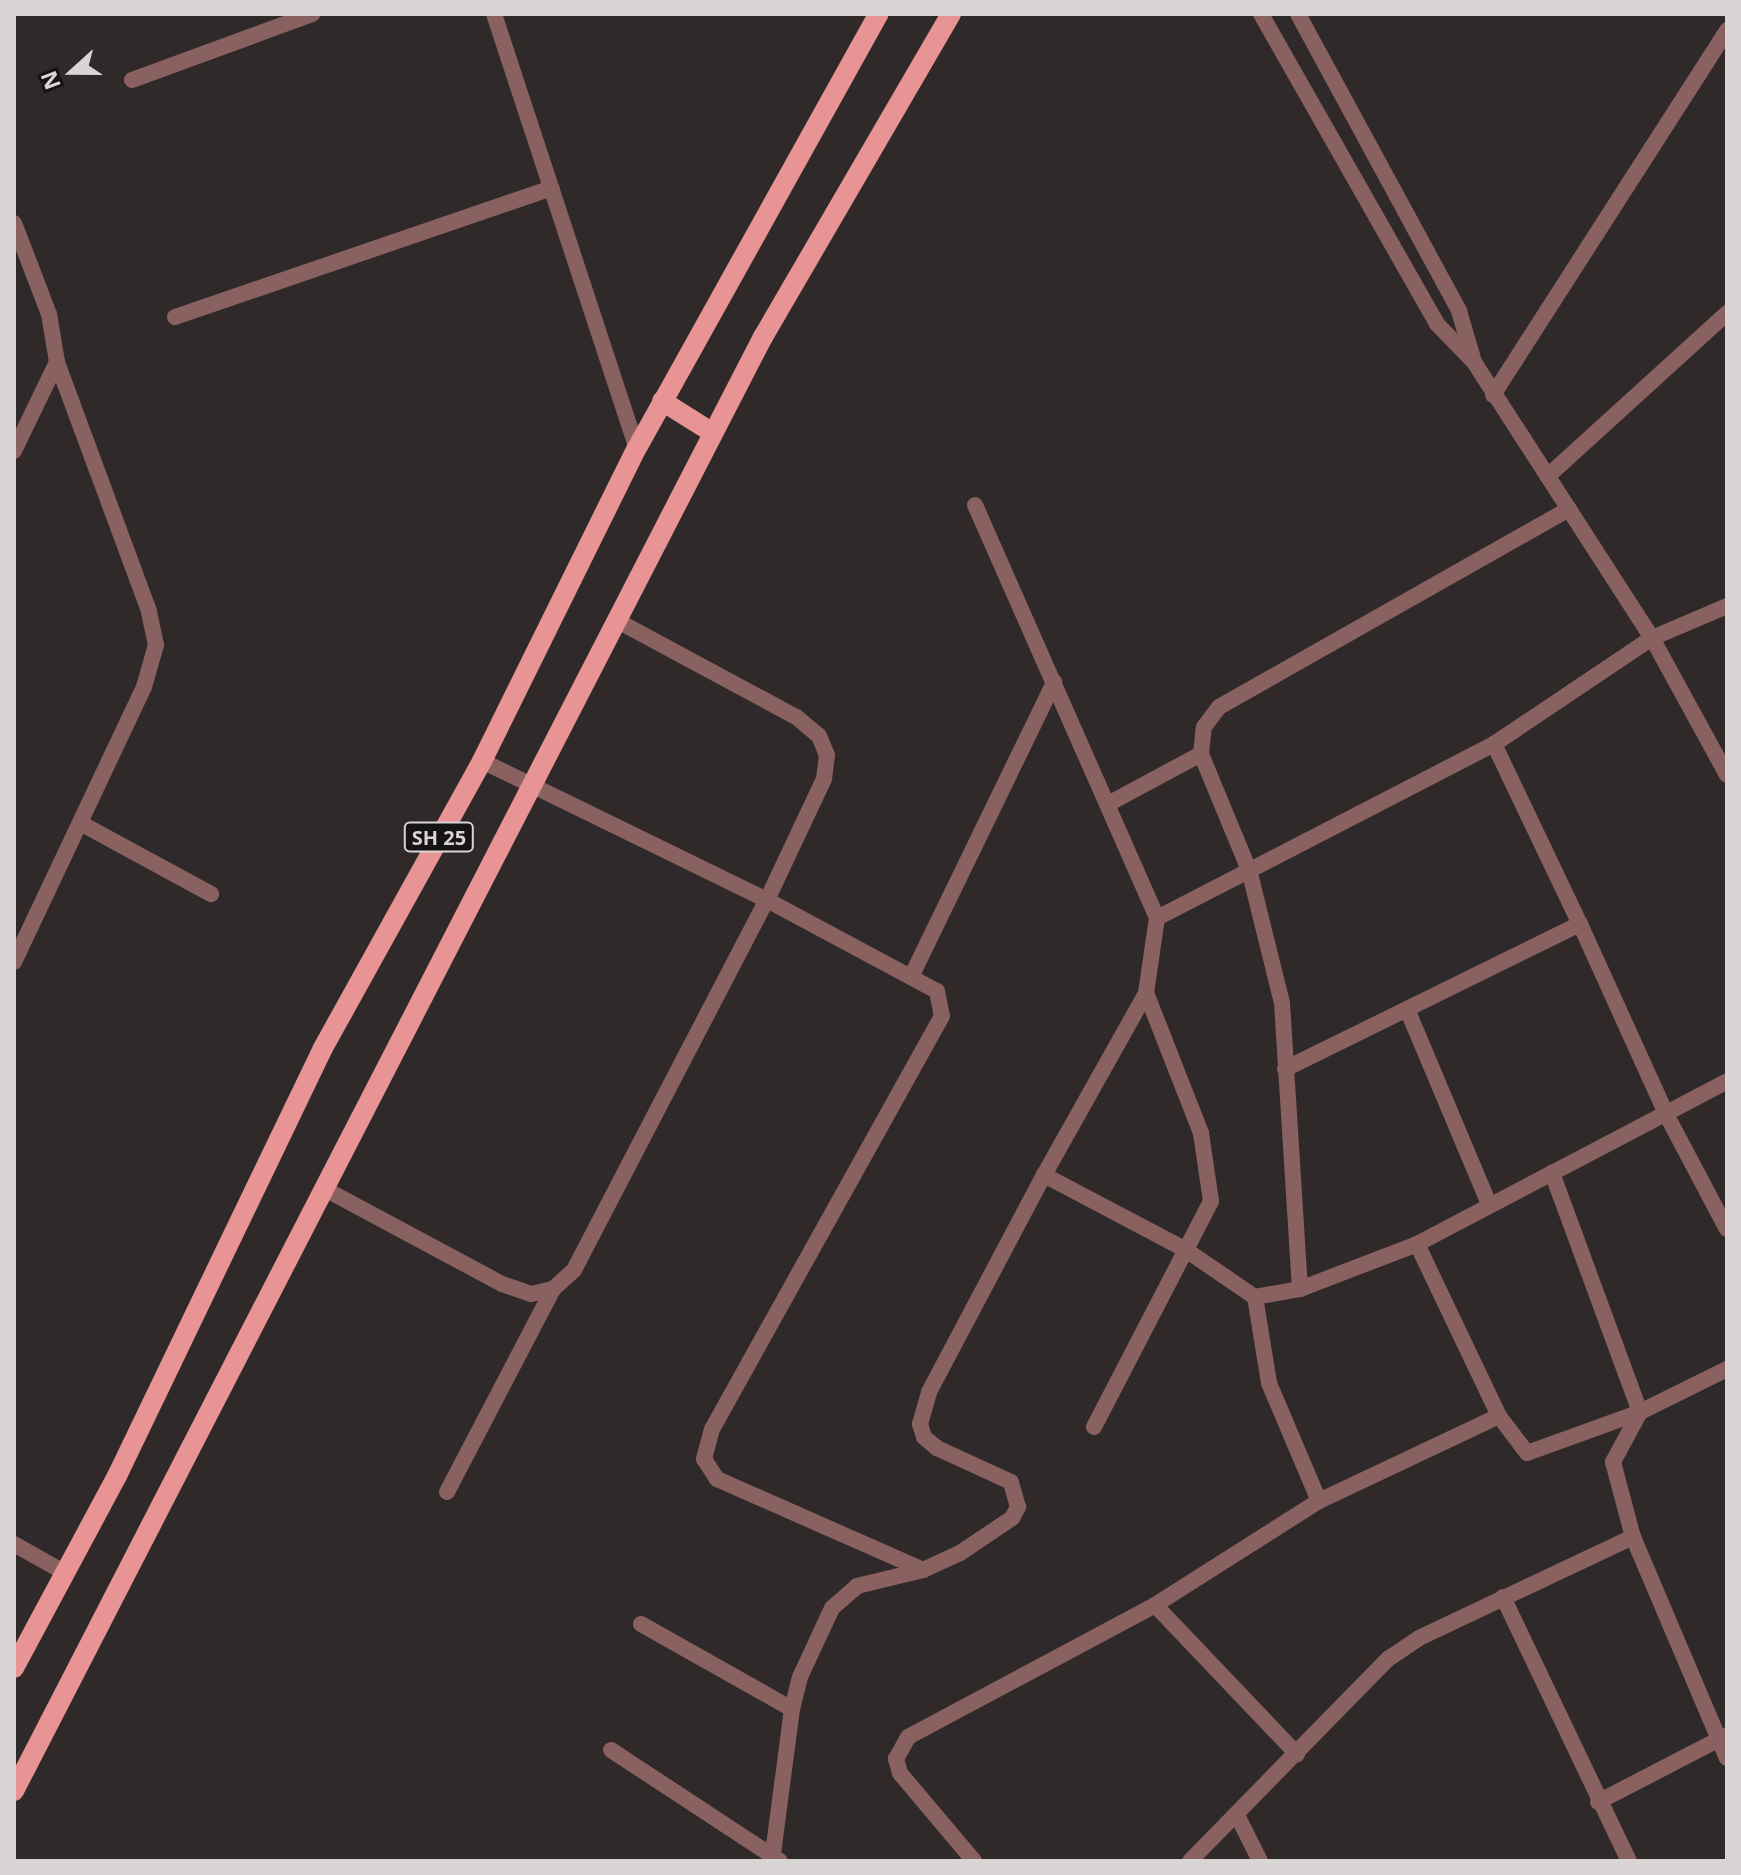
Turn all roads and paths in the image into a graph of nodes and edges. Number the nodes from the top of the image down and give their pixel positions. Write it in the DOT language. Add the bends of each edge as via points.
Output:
graph roads {
  1 [pos="312,14"];
  2 [pos="494,14"];
  3 [pos="879,14"];
  4 [pos="951,14"];
  5 [pos="1261,14"];
  6 [pos="1298,14"];
  7 [pos="1727,30"];
  8 [pos="132,80"];
  9 [pos="551,188"];
  10 [pos="14,223"];
  11 [pos="1727,313"];
  12 [pos="175,317"];
  13 [pos="57,362"];
  14 [pos="1474,362"];
  15 [pos="1493,395"];
  16 [pos="662,401"];
  17 [pos="713,433"];
  18 [pos="637,448"];
  19 [pos="14,451"];
  20 [pos="1549,475"];
  21 [pos="975,505"];
  22 [pos="1569,509"];
  23 [pos="1727,606"];
  24 [pos="616,620"];
  25 [pos="1652,638"];
  26 [pos="1054,682"];
  27 [pos="1494,744"];
  28 [pos="1201,754"];
  29 [pos="482,761"];
  30 [pos="1727,775"];
  31 [pos="531,786"];
  32 [pos="1108,804"];
  33 [pos="82,824"];
  34 [pos="1249,870"];
  35 [pos="211,894"];
  36 [pos="767,900"];
  37 [pos="1157,918"];
  38 [pos="1580,924"];
  39 [pos="14,962"];
  40 [pos="911,977"];
  41 [pos="1146,993"];
  42 [pos="1407,1009"];
  43 [pos="1285,1069"];
  44 [pos="1727,1081"];
  45 [pos="1666,1114"];
  46 [pos="1552,1173"];
  47 [pos="1044,1175"];
  48 [pos="323,1188"];
  49 [pos="1488,1202"];
  50 [pos="1727,1229"];
  51 [pos="1417,1244"];
  52 [pos="1186,1250"];
  53 [pos="553,1289"];
  54 [pos="1300,1289"];
  55 [pos="1255,1297"];
  56 [pos="1727,1369"];
  57 [pos="1640,1412"];
  58 [pos="1499,1416"];
  59 [pos="1094,1427"];
  60 [pos="447,1492"];
  61 [pos="1319,1501"];
  62 [pos="1633,1537"];
  63 [pos="14,1544"];
  64 [pos="923,1570"];
  65 [pos="62,1571"];
  66 [pos="1503,1597"];
  67 [pos="1155,1605"];
  68 [pos="641,1624"];
  69 [pos="14,1668"];
  70 [pos="792,1709"];
  71 [pos="1722,1737"];
  72 [pos="611,1750"];
  73 [pos="1297,1754"];
  74 [pos="1727,1758"];
  75 [pos="14,1791"];
  76 [pos="1598,1802"];
  77 [pos="1238,1817"];
  78 [pos="775,1858"];
  79 [pos="974,1861"];
  80 [pos="1190,1861"];
  81 [pos="1260,1861"];
  82 [pos="1629,1861"];
  1 -- 8 [label="street"];
  2 -- 9 [label="street"];
  3 -- 16 [label="main road, SH 25"];
  4 -- 17 [label="main road"];
  5 -- 14 [label="street" via="1437,324"];
  6 -- 14 [label="street" via="1459,311"];
  7 -- 15 [label="street"];
  9 -- 12 [label="street"];
  9 -- 18 [label="street"];
  10 -- 13 [label="street" via="49,314"];
  11 -- 20 [label="street"];
  13 -- 19 [label="street"];
  13 -- 33 [label="street" via="149,611 156,645 144,687"];
  14 -- 15 [label="street"];
  15 -- 20 [label="street"];
  16 -- 17 [label="main road"];
  16 -- 18 [label="main road, SH 25"];
  17 -- 24 [label="main road"];
  18 -- 29 [label="main road, SH 25"];
  20 -- 22 [label="street"];
  21 -- 26 [label="street"];
  22 -- 25 [label="street"];
  22 -- 28 [label="street" via="1219,707 1204,727"];
  23 -- 25 [label="street"];
  24 -- 31 [label="main road"];
  24 -- 36 [label="street" via="796,717 819,736 827,755 824,779"];
  25 -- 27 [label="street"];
  25 -- 30 [label="street"];
  26 -- 32 [label="street"];
  26 -- 40 [label="street"];
  27 -- 34 [label="street"];
  27 -- 38 [label="street"];
  28 -- 32 [label="street"];
  28 -- 34 [label="street"];
  29 -- 31 [label="street"];
  29 -- 65 [label="main road, SH 25" via="323,1048 117,1476"];
  31 -- 36 [label="street"];
  31 -- 48 [label="main road"];
  32 -- 37 [label="street"];
  33 -- 35 [label="street"];
  33 -- 39 [label="street"];
  34 -- 37 [label="street"];
  34 -- 43 [label="street" via="1282,1003"];
  36 -- 40 [label="street"];
  36 -- 53 [label="street" via="574,1270"];
  37 -- 41 [label="street"];
  38 -- 42 [label="street"];
  38 -- 45 [label="street"];
  40 -- 64 [label="street" via="937,991 942,1016 712,1429 704,1459 717,1479"];
  41 -- 47 [label="street"];
  41 -- 52 [label="street" via="1201,1133 1213,1185 1211,1201"];
  42 -- 43 [label="street"];
  42 -- 49 [label="street"];
  43 -- 54 [label="street"];
  44 -- 45 [label="street"];
  45 -- 46 [label="street"];
  45 -- 50 [label="street"];
  46 -- 49 [label="street"];
  46 -- 57 [label="street"];
  47 -- 52 [label="street"];
  47 -- 64 [label="street" via="929,1392 920,1424 924,1437 937,1448 1011,1482 1018,1507 997,1529"];
  48 -- 53 [label="street" via="502,1284 531,1294"];
  48 -- 75 [label="main road"];
  49 -- 51 [label="street"];
  51 -- 54 [label="street"];
  51 -- 58 [label="street"];
  52 -- 55 [label="street"];
  52 -- 59 [label="street"];
  53 -- 60 [label="street"];
  54 -- 55 [label="street"];
  55 -- 61 [label="street" via="1269,1383"];
  56 -- 57 [label="street"];
  57 -- 58 [label="street" via="1527,1453"];
  57 -- 62 [label="street" via="1613,1462"];
  58 -- 61 [label="street"];
  61 -- 67 [label="street"];
  62 -- 66 [label="street"];
  62 -- 71 [label="street"];
  63 -- 65 [label="street"];
  64 -- 70 [label="street" via="857,1586 832,1608 815,1638"];
  65 -- 69 [label="main road, SH 25"];
  66 -- 73 [label="street" via="1388,1659"];
  66 -- 76 [label="street"];
  67 -- 73 [label="street"];
  67 -- 79 [label="street" via="901,1745 896,1759 907,1785"];
  68 -- 70 [label="street"];
  70 -- 78 [label="street"];
  71 -- 74 [label="street"];
  71 -- 76 [label="street"];
  72 -- 78 [label="street"];
  73 -- 77 [label="street"];
  76 -- 82 [label="street"];
  77 -- 80 [label="street"];
  77 -- 81 [label="street"];
}
